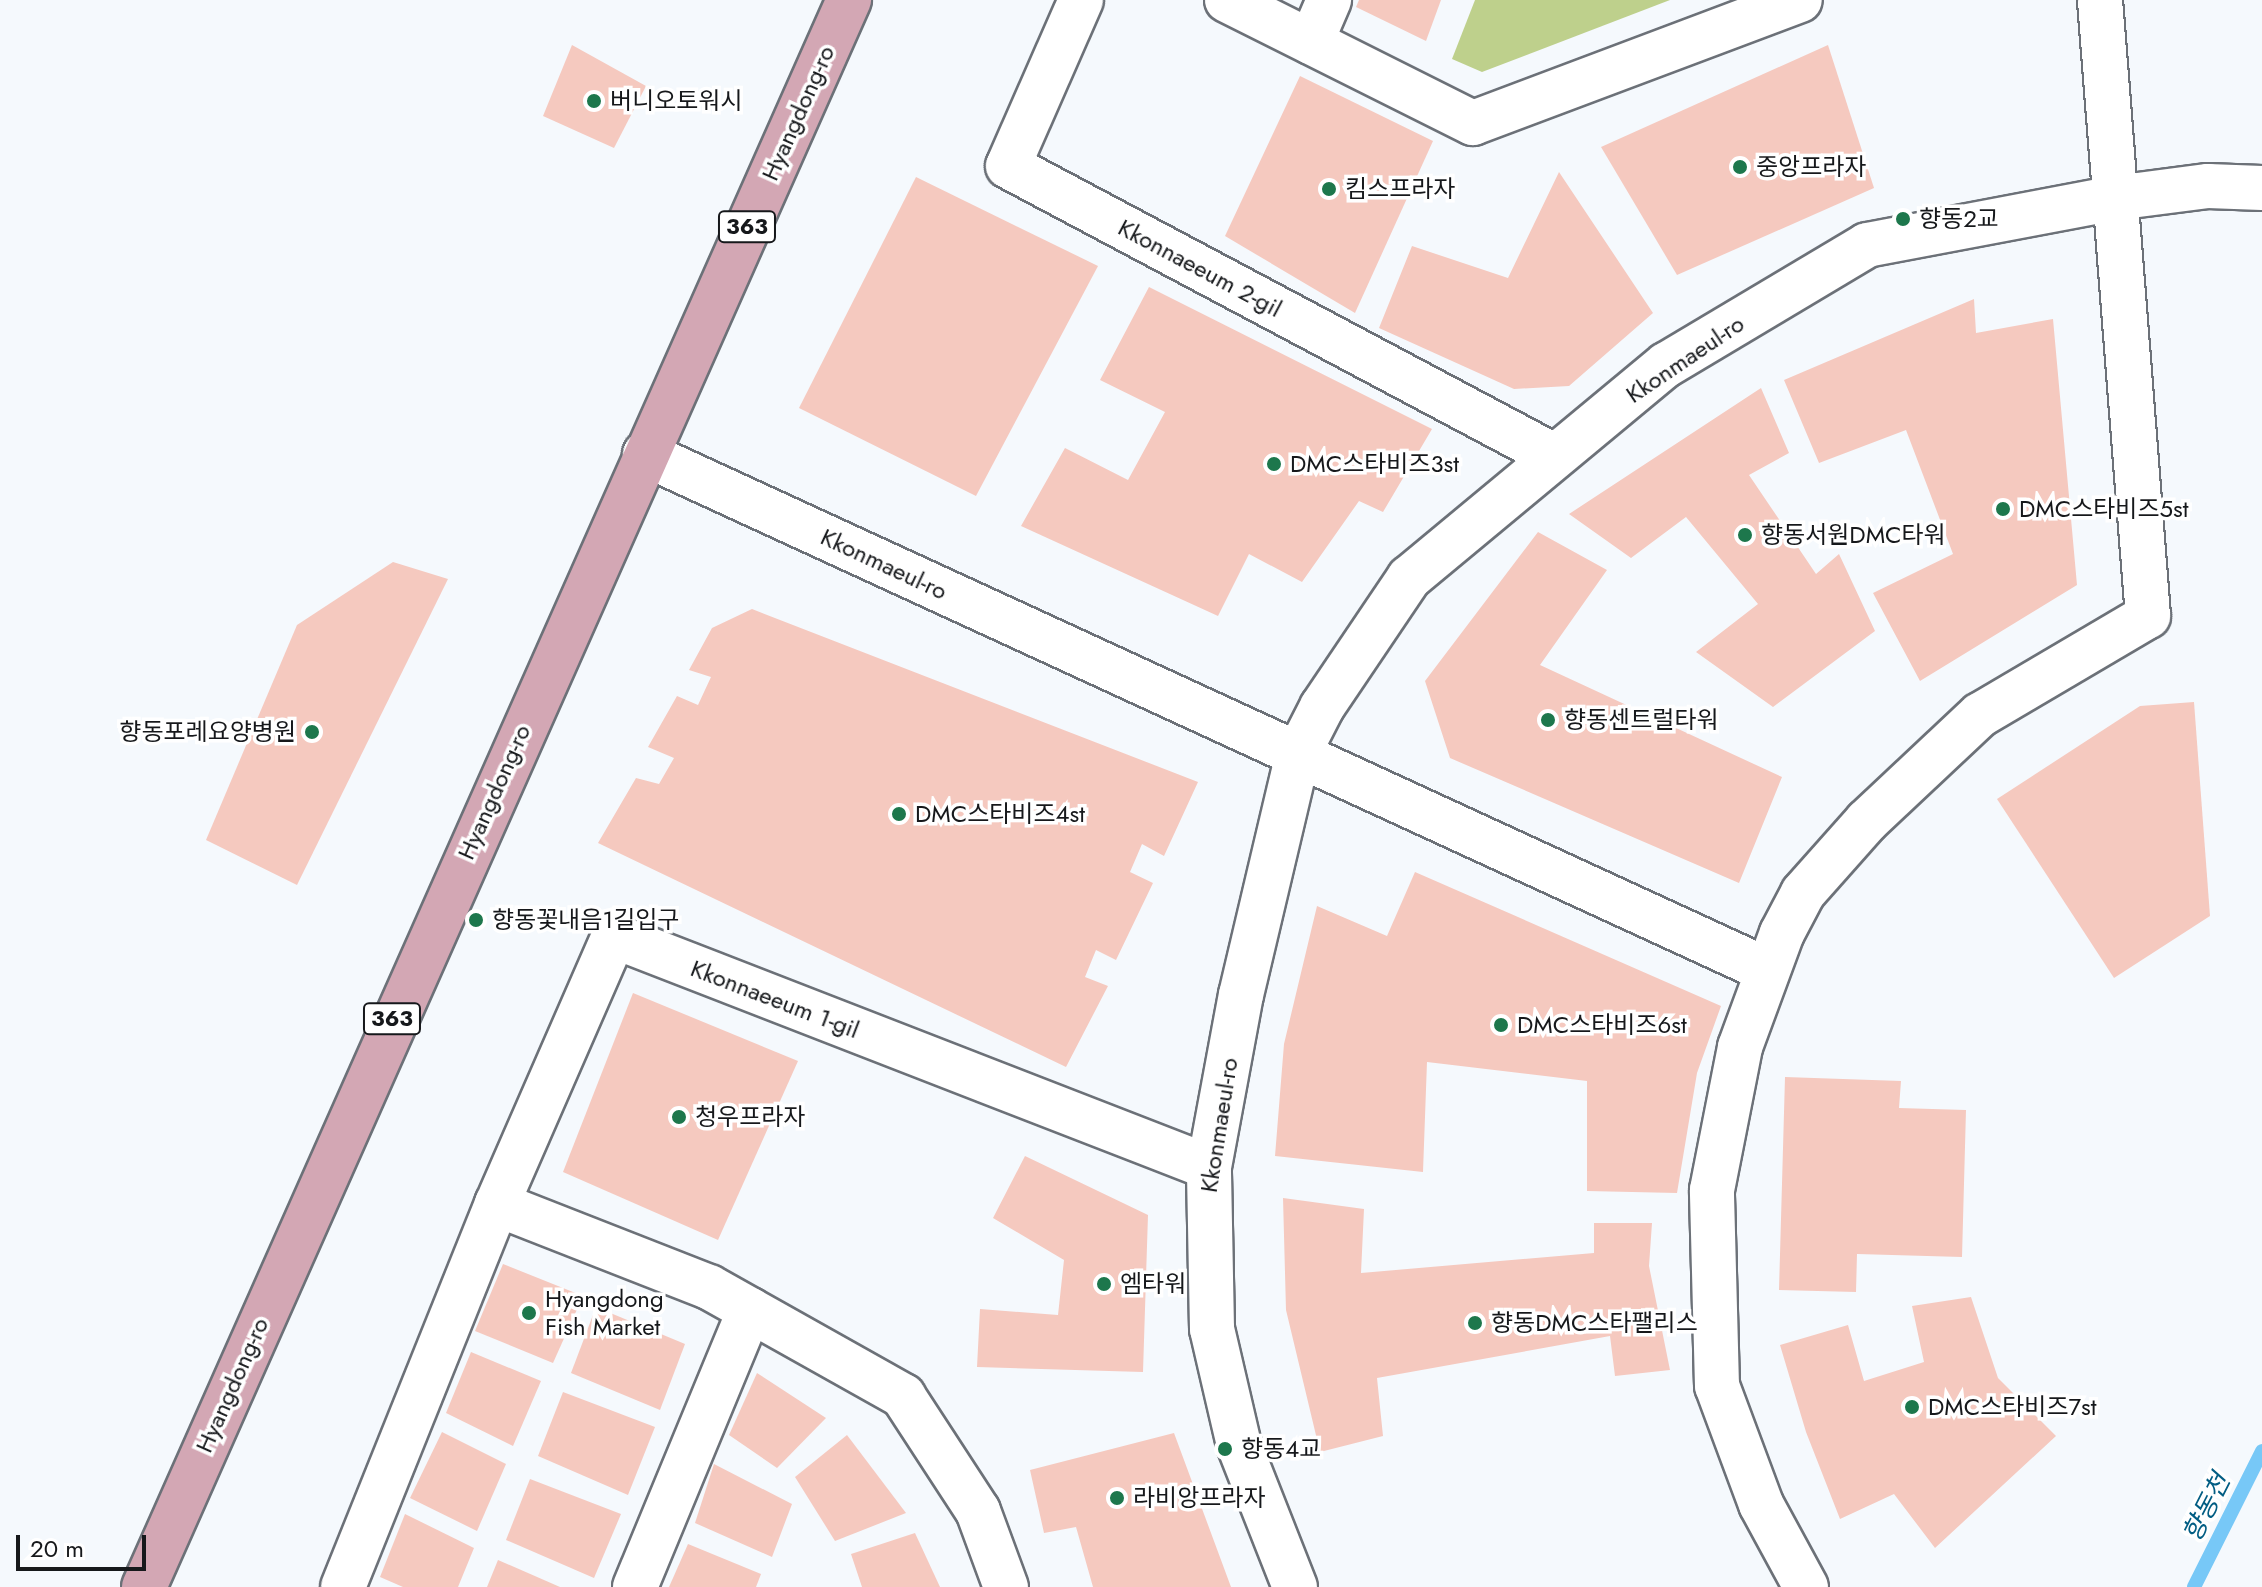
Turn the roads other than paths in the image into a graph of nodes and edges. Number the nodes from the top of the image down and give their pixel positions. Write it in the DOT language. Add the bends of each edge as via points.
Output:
graph roads {
  1 [pos="849,0"];
  2 [pos="1081,0"];
  3 [pos="1227,0"];
  4 [pos="1329,0"];
  5 [pos="1800,0"];
  6 [pos="2100,0"];
  7 [pos="1311,42"];
  8 [pos="2262,188"];
  9 [pos="2115,198"];
  10 [pos="645,454"];
  11 [pos="1552,455"];
  12 [pos="1298,754"];
  13 [pos="1767,970"];
  14 [pos="1209,1167"];
  15 [pos="497,1204"];
  16 [pos="750,1310"];
  17 [pos="144,1587"];
  18 [pos="343,1587"];
  19 [pos="635,1587"];
  20 [pos="1006,1587"];
  21 [pos="1295,1587"];
  22 [pos="1806,1587"];
  1 -- 10 [label="main road, Hyangdong-ro / 363"];
  2 -- 11 [label="street, Kkonnaeeum 2-gil" via="1008,166"];
  3 -- 7 [label="street"];
  4 -- 7 [label="street"];
  5 -- 7 [label="street" via="1473,123"];
  6 -- 9 [label="street"];
  8 -- 9 [label="street, Kkonmaeul-ro" via="2208,186"];
  9 -- 11 [label="street, Kkonmaeul-ro" via="1867,245 1666,365"];
  9 -- 13 [label="street" via="2148,616 1980,715 1878,810 1803,893"];
  10 -- 12 [label="street, Kkonmaeul-ro"];
  10 -- 17 [label="main road, Hyangdong-ro / 363"];
  11 -- 12 [label="street, Kkonmaeul-ro" via="1409,578 1322,707"];
  12 -- 13 [label="street, Kkonmaeul-ro"];
  12 -- 14 [label="street, Kkonmaeul-ro" via="1241,995"];
  13 -- 22 [label="street" via="1740,1047 1712,1190 1717,1386 1761,1504"];
  14 -- 15 [label="street, Kkonnaeeum 1-gil" via="614,936"];
  14 -- 21 [label="street, Kkonmaeul-ro" via="1212,1329 1239,1445"];
  15 -- 16 [label="street" via="709,1287"];
  15 -- 18 [label="street, Kkonnaeeum 1-gil"];
  16 -- 19 [label="street"];
  16 -- 20 [label="street" via="903,1396 978,1511"];
}
